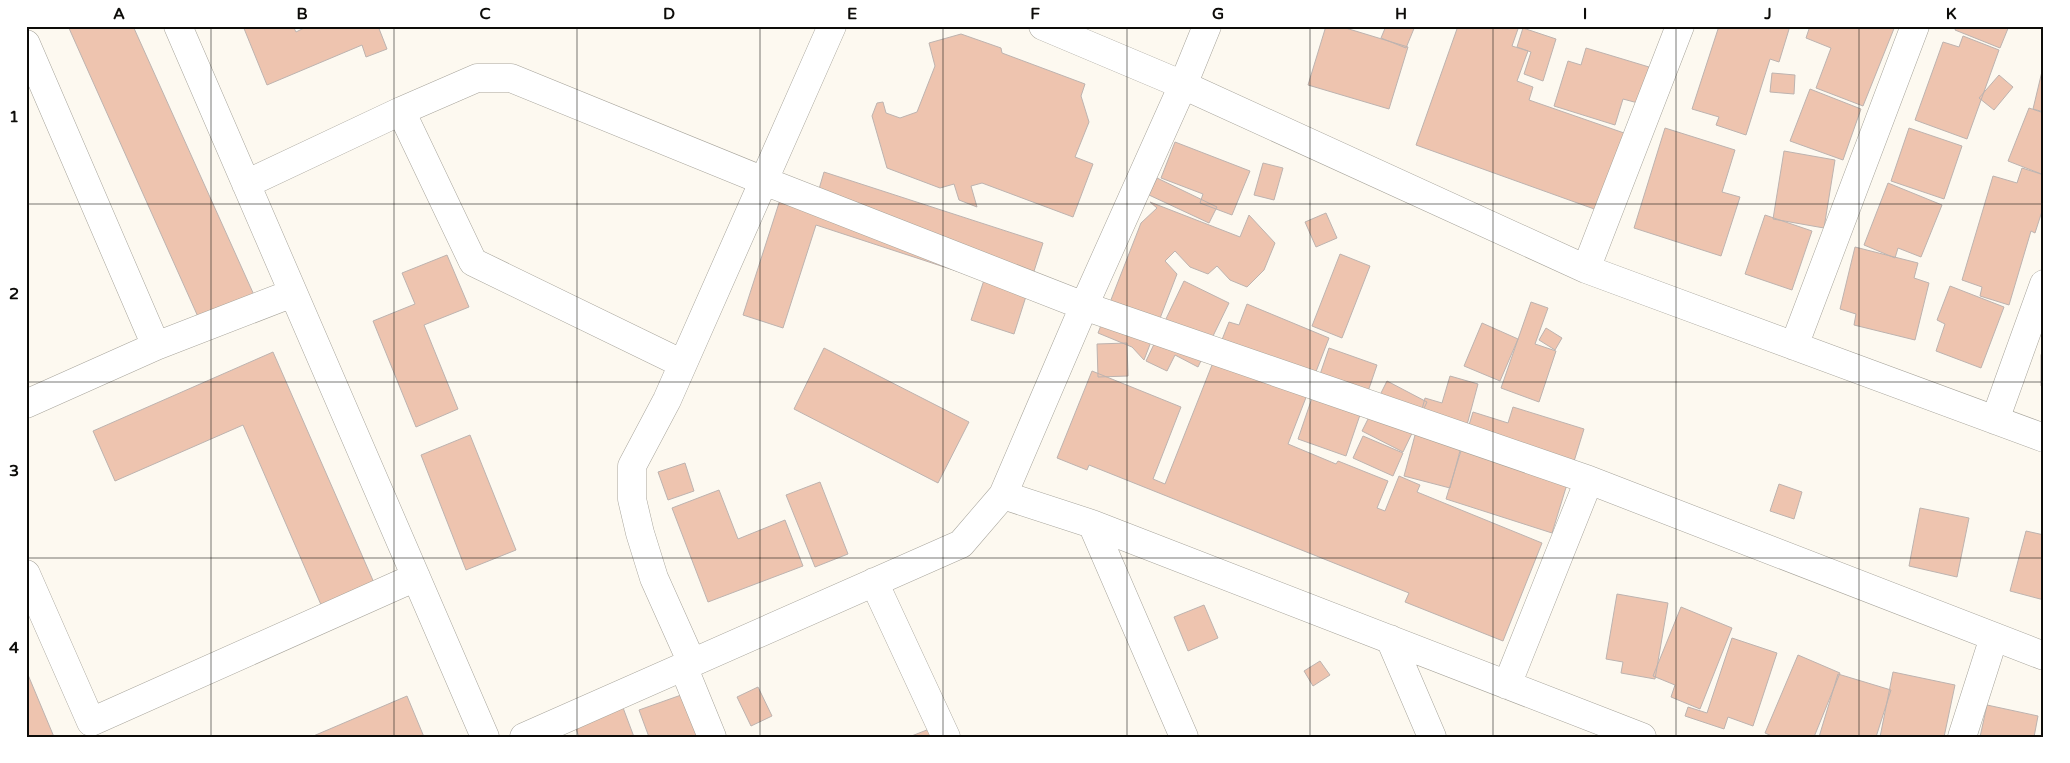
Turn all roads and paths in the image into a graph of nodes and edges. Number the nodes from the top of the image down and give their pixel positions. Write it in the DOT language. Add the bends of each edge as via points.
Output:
graph roads {
  1 [pos="178,26"];
  2 [pos="832,26"];
  3 [pos="1044,26"];
  4 [pos="1207,26"];
  5 [pos="1680,26"];
  6 [pos="1915,26"];
  7 [pos="26,44"];
  8 [pos="1183,86"];
  9 [pos="401,111"];
  10 [pos="764,181"];
  11 [pos="246,184"];
  12 [pos="1586,269"];
  13 [pos="2044,284"];
  14 [pos="293,292"];
  15 [pos="1084,306"];
  16 [pos="156,346"];
  17 [pos="1794,346"];
  18 [pos="683,364"];
  19 [pos="29,394"];
  20 [pos="1995,420"];
  21 [pos="2044,438"];
  22 [pos="1589,480"];
  23 [pos="1003,495"];
  24 [pos="1092,524"];
  25 [pos="26,574"];
  26 [pos="416,577"];
  27 [pos="874,582"];
  28 [pos="1994,637"];
  29 [pos="1390,639"];
  30 [pos="2044,656"];
  31 [pos="687,665"];
  32 [pos="1508,685"];
  33 [pos="485,737"];
  34 [pos="524,737"];
  35 [pos="712,737"];
  36 [pos="946,737"];
  37 [pos="1184,737"];
  38 [pos="1432,737"];
  39 [pos="1642,737"];
  40 [pos="1962,737"];
  1 -- 11 [label="street"];
  2 -- 10 [label="street"];
  3 -- 8 [label="street"];
  4 -- 8 [label="street"];
  5 -- 12 [label="street"];
  6 -- 17 [label="street"];
  7 -- 16 [label="street"];
  8 -- 12 [label="street"];
  8 -- 15 [label="street"];
  9 -- 10 [label="street" via="477,78 511,78"];
  9 -- 11 [label="street"];
  9 -- 18 [label="street" via="474,262"];
  10 -- 15 [label="street"];
  10 -- 18 [label="street"];
  11 -- 14 [label="street"];
  12 -- 17 [label="street"];
  13 -- 20 [label="street"];
  14 -- 16 [label="street"];
  14 -- 26 [label="street"];
  15 -- 22 [label="street"];
  15 -- 23 [label="street"];
  16 -- 19 [label="street"];
  17 -- 20 [label="street"];
  18 -- 31 [label="street" via="632,466 632,499 654,578"];
  20 -- 21 [label="street"];
  22 -- 28 [label="street"];
  22 -- 32 [label="street"];
  23 -- 24 [label="street"];
  23 -- 27 [label="street" via="960,544"];
  24 -- 29 [label="street"];
  24 -- 37 [label="street"];
  25 -- 26 [label="street" via="91,722"];
  26 -- 33 [label="street"];
  27 -- 31 [label="street"];
  27 -- 36 [label="street"];
  28 -- 30 [label="street"];
  28 -- 40 [label="street"];
  29 -- 32 [label="street"];
  29 -- 38 [label="street"];
  31 -- 34 [label="street"];
  31 -- 35 [label="street"];
  32 -- 39 [label="street"];
}
